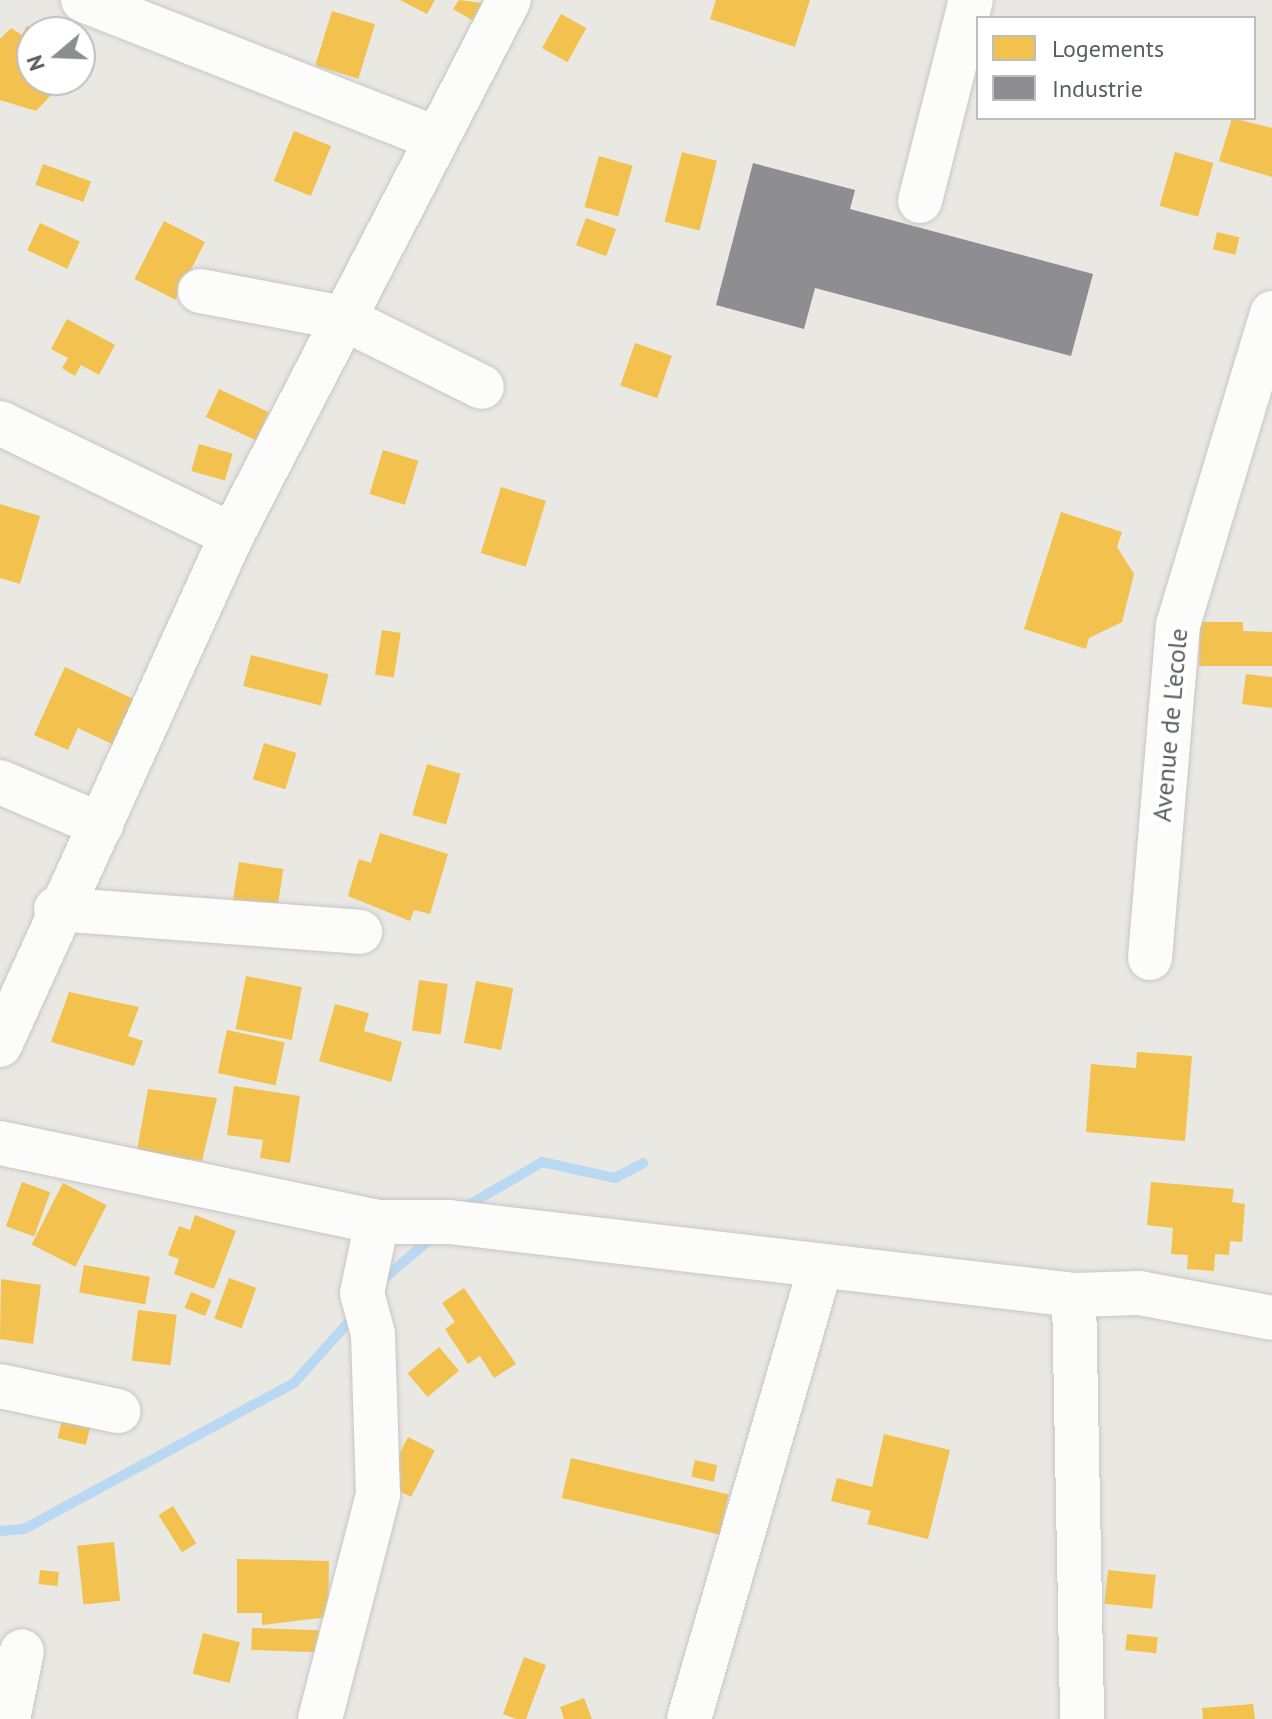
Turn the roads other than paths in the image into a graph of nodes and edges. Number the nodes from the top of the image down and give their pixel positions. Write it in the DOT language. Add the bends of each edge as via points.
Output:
graph roads {
  1 [pos="83,0"];
  2 [pos="509,0"];
  3 [pos="971,0"];
  4 [pos="437,139"];
  5 [pos="920,201"];
  6 [pos="200,291"];
  7 [pos="1272,313"];
  8 [pos="343,318"];
  9 [pos="482,387"];
  10 [pos="0,423"];
  11 [pos="232,535"];
  12 [pos="0,782"];
  13 [pos="101,825"];
  14 [pos="56,909"];
  15 [pos="360,932"];
  16 [pos="1150,958"];
  17 [pos="0,1045"];
  18 [pos="0,1143"];
  19 [pos="377,1222"];
  20 [pos="820,1267"];
  21 [pos="1074,1295"];
  22 [pos="1272,1318"];
  23 [pos="0,1386"];
  24 [pos="118,1411"];
  25 [pos="22,1651"];
  26 [pos="8,1719"];
  27 [pos="320,1719"];
  28 [pos="689,1719"];
  29 [pos="1082,1719"];
  1 -- 4 [label="street"];
  2 -- 4 [label="street"];
  3 -- 5 [label="street"];
  4 -- 8 [label="street"];
  6 -- 8 [label="street"];
  7 -- 16 [label="street, Avenue de L'ecole" via="1178,625"];
  8 -- 9 [label="street"];
  8 -- 11 [label="street"];
  10 -- 11 [label="street"];
  11 -- 13 [label="street"];
  12 -- 13 [label="street"];
  13 -- 14 [label="street"];
  14 -- 15 [label="street"];
  14 -- 17 [label="street"];
  18 -- 19 [label="street"];
  19 -- 20 [label="street" via="449,1222"];
  19 -- 27 [label="street" via="368,1310 378,1494"];
  20 -- 21 [label="street"];
  20 -- 28 [label="street"];
  21 -- 22 [label="street" via="1139,1293"];
  21 -- 29 [label="street"];
  23 -- 24 [label="street"];
  25 -- 26 [label="street"];
}
